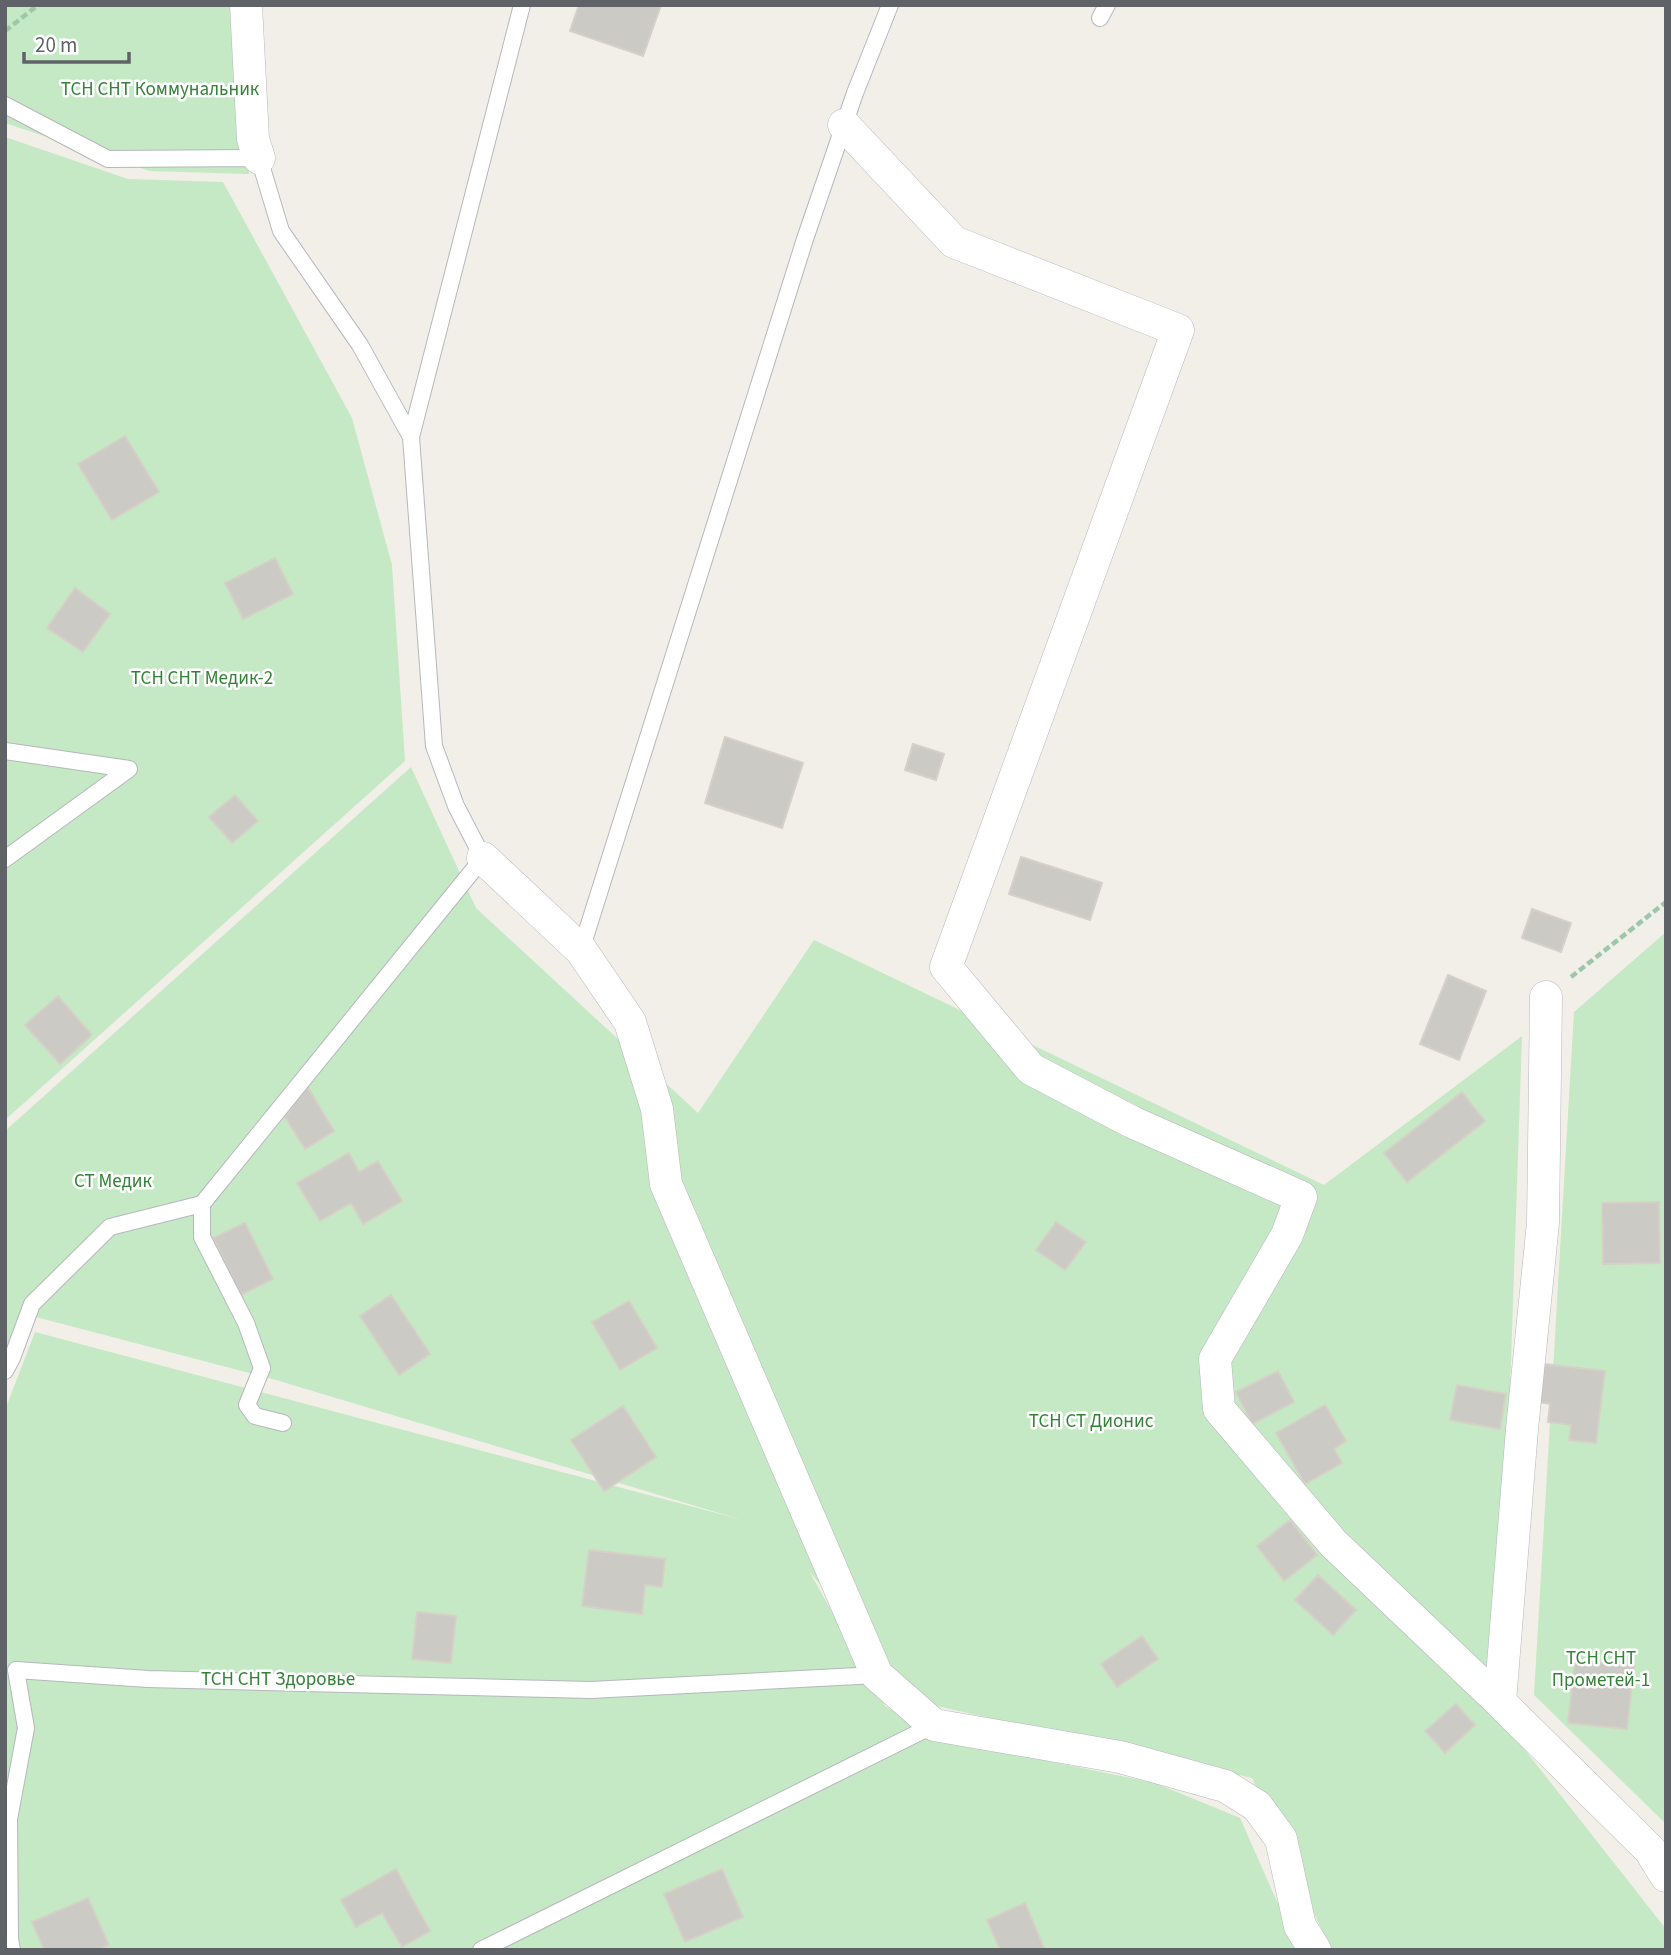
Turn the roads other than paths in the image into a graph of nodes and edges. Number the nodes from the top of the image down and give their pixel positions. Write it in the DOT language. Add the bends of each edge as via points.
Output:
graph roads {
  1 [pos="246,5"];
  2 [pos="522,5"];
  3 [pos="890,5"];
  4 [pos="5,105"];
  5 [pos="844,125"];
  6 [pos="259,158"];
  7 [pos="411,436"];
  8 [pos="5,751"];
  9 [pos="483,858"];
  10 [pos="5,859"];
  11 [pos="581,950"];
  12 [pos="1546,997"];
  13 [pos="202,1204"];
  14 [pos="5,1371"];
  15 [pos="283,1423"];
  16 [pos="10,1669"];
  17 [pos="877,1675"];
  18 [pos="1500,1702"];
  19 [pos="934,1725"];
  20 [pos="1666,1876"];
  21 [pos="12,1950"];
  22 [pos="481,1950"];
  23 [pos="1315,1950"];
  1 -- 6 [label="street" via="253,139"];
  2 -- 7 [label="lane"];
  3 -- 5 [label="lane"];
  4 -- 6 [label="lane" via="108,159"];
  5 -- 11 [label="lane"];
  5 -- 18 [label="street" via="954,242 1178,330 946,967 1031,1069 1132,1122 1301,1196 1287,1235 1215,1359 1219,1409 1333,1543"];
  6 -- 7 [label="lane" via="281,232 360,345"];
  7 -- 9 [label="lane" via="433,746"];
  8 -- 10 [label="lane" via="130,769"];
  9 -- 11 [label="street"];
  9 -- 13 [label="lane"];
  11 -- 17 [label="street" via="630,1022 657,1109 666,1184"];
  12 -- 18 [label="street" via="1543,1223"];
  13 -- 14 [label="lane" via="110,1227 32,1304"];
  13 -- 15 [label="lane" via="202,1237 246,1323 262,1368 247,1405 256,1416"];
  16 -- 17 [label="lane" via="148,1679 591,1690"];
  16 -- 21 [label="lane" via="26,1728 9,1818"];
  17 -- 19 [label="street"];
  18 -- 20 [label="street" via="1650,1850"];
  19 -- 22 [label="lane"];
  19 -- 23 [label="street" via="1120,1757 1236,1793 1257,1806 1281,1839 1300,1926"];
}
